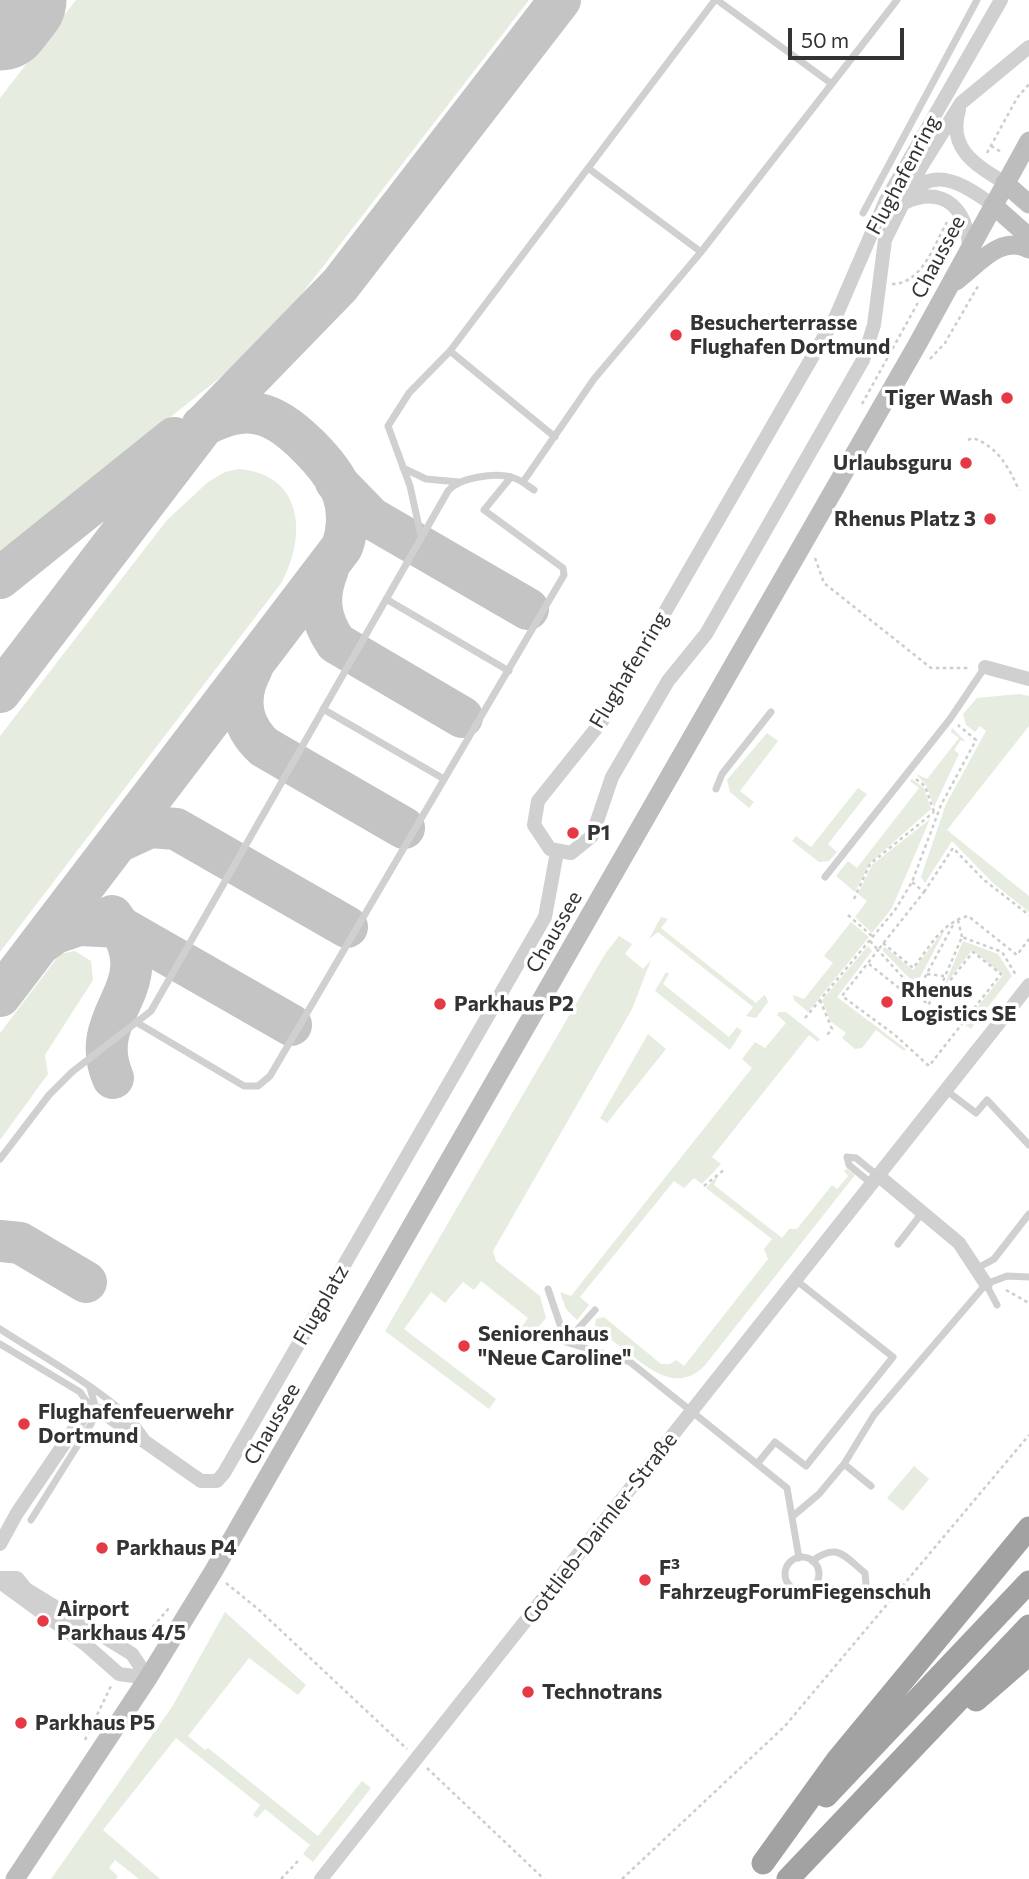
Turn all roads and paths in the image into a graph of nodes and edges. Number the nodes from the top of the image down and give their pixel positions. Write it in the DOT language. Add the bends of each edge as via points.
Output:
graph roads {
  1 [pos="716,0"];
  2 [pos="897,0"];
  3 [pos="976,0"];
  4 [pos="1001,0"];
  5 [pos="1029,47"];
  6 [pos="832,84"];
  7 [pos="1029,84"];
  8 [pos="961,103"];
  9 [pos="1029,141"];
  10 [pos="990,146"];
  11 [pos="588,168"];
  12 [pos="1005,183"];
  13 [pos="904,203"];
  14 [pos="1029,204"];
  15 [pos="993,205"];
  16 [pos="955,208"];
  17 [pos="863,213"];
  18 [pos="1029,237"];
  19 [pos="969,249"];
  20 [pos="1029,249"];
  21 [pos="701,252"];
  22 [pos="887,284"];
  23 [pos="950,285"];
  24 [pos="450,351"];
  25 [pos="555,437"];
  26 [pos="968,440"];
  27 [pos="402,468"];
  28 [pos="511,477"];
  29 [pos="459,482"];
  30 [pos="523,482"];
  31 [pos="534,490"];
  32 [pos="1019,490"];
  33 [pos="421,537"];
  34 [pos="814,558"];
  35 [pos="386,599"];
  36 [pos="985,667"];
  37 [pos="509,671"];
  38 [pos="1027,678"];
  39 [pos="323,709"];
  40 [pos="771,712"];
  41 [pos="950,719"];
  42 [pos="908,772"];
  43 [pos="444,779"];
  44 [pos="716,789"];
  45 [pos="937,812"];
  46 [pos="557,852"];
  47 [pos="825,877"];
  48 [pos="912,882"];
  49 [pos="924,892"];
  50 [pos="854,900"];
  51 [pos="848,915"];
  52 [pos="1029,915"];
  53 [pos="957,918"];
  54 [pos="962,937"];
  55 [pos="872,939"];
  56 [pos="1029,939"];
  57 [pos="883,943"];
  58 [pos="878,950"];
  59 [pos="867,963"];
  60 [pos="927,974"];
  61 [pos="1016,975"];
  62 [pos="945,976"];
  63 [pos="1029,985"];
  64 [pos="940,988"];
  65 [pos="916,994"];
  66 [pos="820,1000"];
  67 [pos="805,1018"];
  68 [pos="136,1022"];
  69 [pos="827,1035"];
  70 [pos="947,1091"];
  71 [pos="1029,1145"];
  72 [pos="0,1159"];
  73 [pos="725,1169"];
  74 [pos="876,1181"];
  75 [pos="704,1186"];
  76 [pos="922,1213"];
  77 [pos="1029,1214"];
  78 [pos="898,1244"];
  79 [pos="976,1269"];
  80 [pos="1029,1277"];
  81 [pos="797,1281"];
  82 [pos="986,1284"];
  83 [pos="548,1289"];
  84 [pos="1029,1303"];
  85 [pos="997,1305"];
  86 [pos="595,1310"];
  87 [pos="0,1329"];
  88 [pos="566,1342"];
  89 [pos="0,1345"];
  90 [pos="90,1388"];
  91 [pos="692,1412"];
  92 [pos="93,1413"];
  93 [pos="1029,1435"];
  94 [pos="148,1444"];
  95 [pos="757,1464"];
  96 [pos="844,1464"];
  97 [pos="871,1486"];
  98 [pos="793,1516"];
  99 [pos="31,1520"];
  100 [pos="1029,1528"];
  101 [pos="0,1544"];
  102 [pos="799,1558"];
  103 [pos="813,1561"];
  104 [pos="213,1572"];
  105 [pos="0,1580"];
  106 [pos="1029,1582"];
  107 [pos="866,1584"];
  108 [pos="1029,1626"];
  109 [pos="1029,1654"];
  110 [pos="148,1678"];
  111 [pos="916,1747"];
  112 [pos="418,1759"];
  113 [pos="299,1860"];
  114 [pos="755,1871"];
  115 [pos="15,1879"];
  116 [pos="281,1879"];
  117 [pos="321,1879"];
  118 [pos="544,1879"];
  119 [pos="622,1879"];
  120 [pos="788,1879"];
  1 -- 6 [label="lane"];
  1 -- 11 [label="lane"];
  2 -- 6 [label="lane"];
  3 -- 17 [label="lane"];
  4 -- 46 [label="street, Flughafenring" via="886,200 836,316 602,722 538,801 534,825 546,845"];
  5 -- 8 [label="street, Flughafenring"];
  6 -- 21 [label="lane"];
  7 -- 10 [label="path"];
  8 -- 12 [label="street, Flughafenring" via="955,125 960,149"];
  8 -- 13 [label="street, Flughafenring"];
  9 -- 12 [label="main road, Chaussee"];
  11 -- 21 [label="lane"];
  11 -- 24 [label="lane"];
  12 -- 14 [label="main road"];
  12 -- 15 [label="main road, Chaussee"];
  13 -- 15 [label="street, Flughafenring" via="915,189 935,179 968,187"];
  13 -- 16 [label="street, Flughafenring" via="933,196"];
  13 -- 46 [label="street, Flughafenring" via="885,240 874,325 863,360 706,634 668,681 612,777 592,836 577,850"];
  15 -- 18 [label="main road"];
  15 -- 19 [label="main road, Chaussee"];
  16 -- 19 [label="street" via="968,228"];
  16 -- 22 [label="path" via="916,276 902,284"];
  19 -- 23 [label="main road, Chaussee"];
  20 -- 23 [label="main road" via="1016,244 1002,246"];
  21 -- 25 [label="lane" via="594,379"];
  23 -- 104 [label="main road, Chaussee"];
  24 -- 25 [label="lane"];
  24 -- 27 [label="lane" via="409,393 391,420 389,434"];
  25 -- 30 [label="lane"];
  26 -- 32 [label="path" via="981,441 1001,456"];
  27 -- 29 [label="lane" via="426,479"];
  27 -- 33 [label="lane" via="415,502"];
  28 -- 29 [label="lane"];
  28 -- 30 [label="lane"];
  28 -- 37 [label="lane" via="484,510 565,572"];
  29 -- 33 [label="lane" via="448,491"];
  30 -- 31 [label="lane"];
  33 -- 35 [label="lane"];
  34 -- 36 [label="path" via="824,583 931,668"];
  35 -- 37 [label="lane"];
  35 -- 39 [label="lane"];
  36 -- 38 [label="street"];
  36 -- 41 [label="lane"];
  37 -- 43 [label="lane"];
  39 -- 43 [label="lane"];
  39 -- 68 [label="lane" via="151,1011"];
  40 -- 44 [label="lane" via="722,774"];
  41 -- 42 [label="lane"];
  41 -- 45 [label="path" via="976,740"];
  42 -- 45 [label="path" via="925,786"];
  42 -- 47 [label="lane"];
  43 -- 68 [label="lane" via="265,1082 244,1086"];
  45 -- 48 [label="path"];
  45 -- 50 [label="path" via="870,864"];
  46 -- 94 [label="street, Flugplatz" via="545,917 224,1473 217,1481 201,1481"];
  48 -- 49 [label="path"];
  48 -- 55 [label="path"];
  49 -- 52 [label="path" via="953,848 984,880"];
  49 -- 57 [label="path"];
  51 -- 55 [label="path"];
  53 -- 54 [label="path"];
  53 -- 56 [label="path" via="968,916 1017,955"];
  53 -- 57 [label="path" via="946,925 913,968"];
  53 -- 60 [label="path"];
  54 -- 61 [label="path" via="1002,952"];
  54 -- 62 [label="path"];
  55 -- 58 [label="path"];
  55 -- 66 [label="path"];
  57 -- 58 [label="path"];
  58 -- 59 [label="path"];
  58 -- 65 [label="path"];
  59 -- 64 [label="path" via="842,996 929,1066 1001,974 973,952"];
  59 -- 65 [label="path" via="909,996"];
  60 -- 62 [label="path"];
  60 -- 65 [label="path"];
  62 -- 64 [label="path"];
  63 -- 70 [label="street, Gottlieb-Daimler-Straße"];
  64 -- 65 [label="path" via="928,1004"];
  66 -- 67 [label="path"];
  66 -- 69 [label="path" via="832,1029"];
  68 -- 72 [label="lane" via="49,1095"];
  70 -- 71 [label="lane" via="976,1113 986,1100"];
  70 -- 74 [label="street, Gottlieb-Daimler-Straße"];
  73 -- 75 [label="path"];
  74 -- 76 [label="street"];
  74 -- 81 [label="street, Gottlieb-Daimler-Straße"];
  76 -- 78 [label="lane"];
  76 -- 79 [label="street" via="959,1243"];
  77 -- 79 [label="lane" via="994,1259"];
  79 -- 82 [label="street"];
  80 -- 82 [label="lane" via="1007,1276"];
  81 -- 91 [label="street, Gottlieb-Daimler-Straße"];
  81 -- 95 [label="lane" via="893,1357 806,1466 775,1442"];
  82 -- 84 [label="path" via="1012,1291"];
  82 -- 85 [label="lane"];
  82 -- 96 [label="lane" via="874,1415"];
  83 -- 88 [label="lane"];
  86 -- 88 [label="lane"];
  87 -- 90 [label="lane"];
  88 -- 91 [label="lane" via="629,1363"];
  89 -- 92 [label="lane" via="80,1392"];
  90 -- 92 [label="lane"];
  90 -- 94 [label="lane" via="125,1413"];
  91 -- 95 [label="lane"];
  91 -- 112 [label="street, Gottlieb-Daimler-Straße"];
  92 -- 94 [label="street, Flugplatz" via="101,1411"];
  92 -- 99 [label="lane"];
  92 -- 101 [label="street" via="83,1416"];
  93 -- 119 [label="path" via="776,1736"];
  95 -- 98 [label="lane" via="787,1488"];
  96 -- 97 [label="lane"];
  96 -- 98 [label="lane"];
  98 -- 102 [label="lane"];
  100 -- 114 [label="highway" via="854,1739"];
  102 -- 103 [label="lane"];
  102 -- 103 [label="lane" via="785,1573 787,1582 800,1591 816,1583"];
  103 -- 107 [label="lane" via="828,1551 839,1551 865,1573"];
  104 -- 110 [label="main road, Chaussee"];
  104 -- 112 [label="path"];
  105 -- 110 [label="street" via="119,1674"];
  105 -- 110 [label="street" via="17,1578 26,1589 132,1654"];
  106 -- 114 [label="highway"];
  108 -- 111 [label="highway"];
  109 -- 111 [label="highway"];
  110 -- 115 [label="main road, Chaussee"];
  111 -- 120 [label="highway"];
  112 -- 117 [label="street, Gottlieb-Daimler-Straße"];
  112 -- 118 [label="path"];
  113 -- 116 [label="path"];
}
